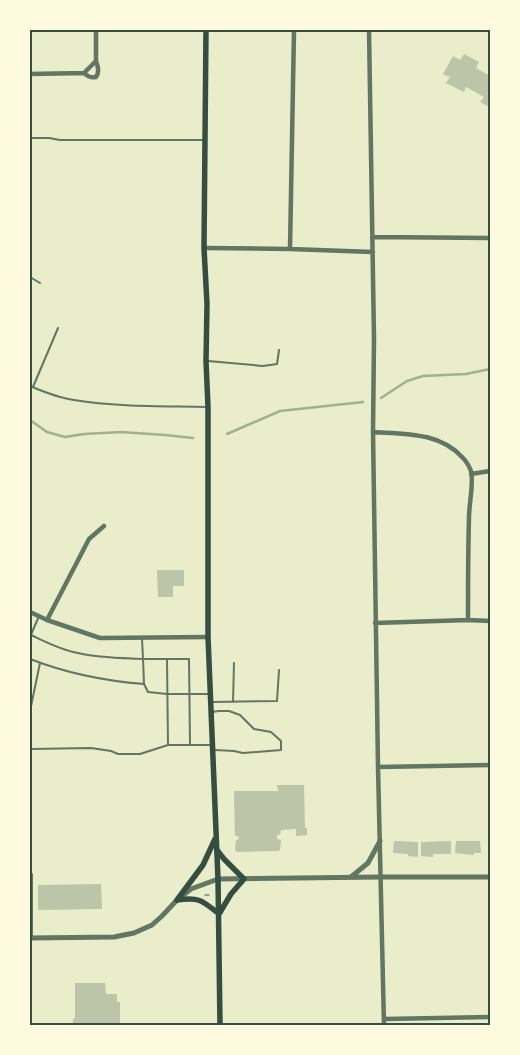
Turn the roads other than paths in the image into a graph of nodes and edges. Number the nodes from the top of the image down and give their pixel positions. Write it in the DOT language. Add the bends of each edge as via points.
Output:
graph roads {
  1 [pos="96,30"];
  2 [pos="206,30"];
  3 [pos="294,30"];
  4 [pos="369,30"];
  5 [pos="96,61"];
  6 [pos="30,74"];
  7 [pos="84,74"];
  8 [pos="30,138"];
  9 [pos="205,140"];
  10 [pos="372,237"];
  11 [pos="490,238"];
  12 [pos="204,248"];
  13 [pos="290,249"];
  14 [pos="373,252"];
  15 [pos="30,277"];
  16 [pos="40,283"];
  17 [pos="58,328"];
  18 [pos="279,350"];
  19 [pos="206,361"];
  20 [pos="32,387"];
  21 [pos="208,406"];
  22 [pos="373,432"];
  23 [pos="490,471"];
  24 [pos="471,474"];
  25 [pos="104,526"];
  26 [pos="30,612"];
  27 [pos="39,616"];
  28 [pos="47,620"];
  29 [pos="468,620"];
  30 [pos="490,621"];
  31 [pos="375,623"];
  32 [pos="30,636"];
  33 [pos="208,637"];
  34 [pos="142,638"];
  35 [pos="30,659"];
  36 [pos="144,659"];
  37 [pos="167,659"];
  38 [pos="40,663"];
  39 [pos="234,663"];
  40 [pos="279,670"];
  41 [pos="144,684"];
  42 [pos="167,694"];
  43 [pos="189,694"];
  44 [pos="211,694"];
  45 [pos="211,702"];
  46 [pos="233,702"];
  47 [pos="30,711"];
  48 [pos="211,712"];
  49 [pos="168,745"];
  50 [pos="190,745"];
  51 [pos="213,747"];
  52 [pos="31,748"];
  53 [pos="490,765"];
  54 [pos="378,767"];
  55 [pos="216,837"];
  56 [pos="380,841"];
  57 [pos="217,850"];
  58 [pos="32,874"];
  59 [pos="380,877"];
  60 [pos="490,877"];
  61 [pos="350,878"];
  62 [pos="218,879"];
  63 [pos="244,879"];
  64 [pos="177,900"];
  65 [pos="218,914"];
  66 [pos="31,938"];
  67 [pos="490,1017"];
  68 [pos="384,1019"];
  69 [pos="220,1025"];
  70 [pos="384,1025"];
  1 -- 5 [label="street"];
  2 -- 9 [label="main road"];
  3 -- 13 [label="street"];
  4 -- 10 [label="street"];
  5 -- 7 [label="street"];
  5 -- 7 [label="street" via="96,77"];
  6 -- 7 [label="street"];
  8 -- 9 [label="lane"];
  9 -- 12 [label="main road"];
  10 -- 11 [label="street"];
  10 -- 14 [label="street"];
  12 -- 13 [label="street"];
  12 -- 19 [label="main road"];
  13 -- 14 [label="street"];
  14 -- 22 [label="street"];
  15 -- 16 [label="lane"];
  17 -- 20 [label="lane"];
  18 -- 19 [label="lane" via="276,364 263,366"];
  19 -- 21 [label="main road"];
  20 -- 21 [label="lane" via="73,400 146,406"];
  21 -- 33 [label="main road"];
  22 -- 24 [label="street" via="440,441 459,454"];
  22 -- 31 [label="street"];
  23 -- 24 [label="street"];
  24 -- 29 [label="street"];
  25 -- 28 [label="street" via="89,539"];
  26 -- 27 [label="street"];
  27 -- 28 [label="street"];
  27 -- 32 [label="lane"];
  28 -- 34 [label="street" via="100,638"];
  29 -- 30 [label="street"];
  29 -- 31 [label="street"];
  31 -- 54 [label="street"];
  32 -- 36 [label="lane" via="77,653"];
  33 -- 34 [label="street"];
  33 -- 44 [label="main road"];
  34 -- 36 [label="lane"];
  35 -- 38 [label="lane"];
  36 -- 37 [label="lane"];
  36 -- 41 [label="lane"];
  37 -- 42 [label="lane"];
  37 -- 43 [label="lane" via="189,659"];
  38 -- 41 [label="lane" via="106,680"];
  38 -- 47 [label="lane"];
  39 -- 46 [label="lane"];
  40 -- 46 [label="lane" via="276,701"];
  41 -- 42 [label="lane" via="148,692"];
  42 -- 43 [label="lane"];
  42 -- 49 [label="lane"];
  43 -- 44 [label="lane"];
  43 -- 50 [label="lane"];
  44 -- 45 [label="main road"];
  45 -- 46 [label="lane"];
  45 -- 48 [label="main road"];
  48 -- 51 [label="main road"];
  48 -- 51 [label="lane" via="229,711 240,715 254,729 271,732 281,741 281,750 243,753"];
  49 -- 50 [label="lane"];
  49 -- 52 [label="lane" via="140,754 118,754 91,748"];
  50 -- 51 [label="lane"];
  51 -- 55 [label="main road"];
  53 -- 54 [label="street"];
  54 -- 56 [label="street"];
  55 -- 57 [label="main road"];
  55 -- 64 [label="main road" via="203,865"];
  56 -- 59 [label="street"];
  56 -- 61 [label="street" via="368,863"];
  57 -- 62 [label="main road"];
  57 -- 63 [label="main road"];
  58 -- 66 [label="lane"];
  59 -- 60 [label="street"];
  59 -- 61 [label="street"];
  59 -- 68 [label="street"];
  61 -- 63 [label="street"];
  62 -- 63 [label="street"];
  62 -- 64 [label="street" via="191,889"];
  62 -- 65 [label="main road"];
  63 -- 65 [label="main road"];
  64 -- 65 [label="main road" via="199,900"];
  64 -- 66 [label="street" via="152,925 134,933 114,937"];
  65 -- 69 [label="main road"];
  67 -- 68 [label="street"];
  68 -- 70 [label="street"];
}
